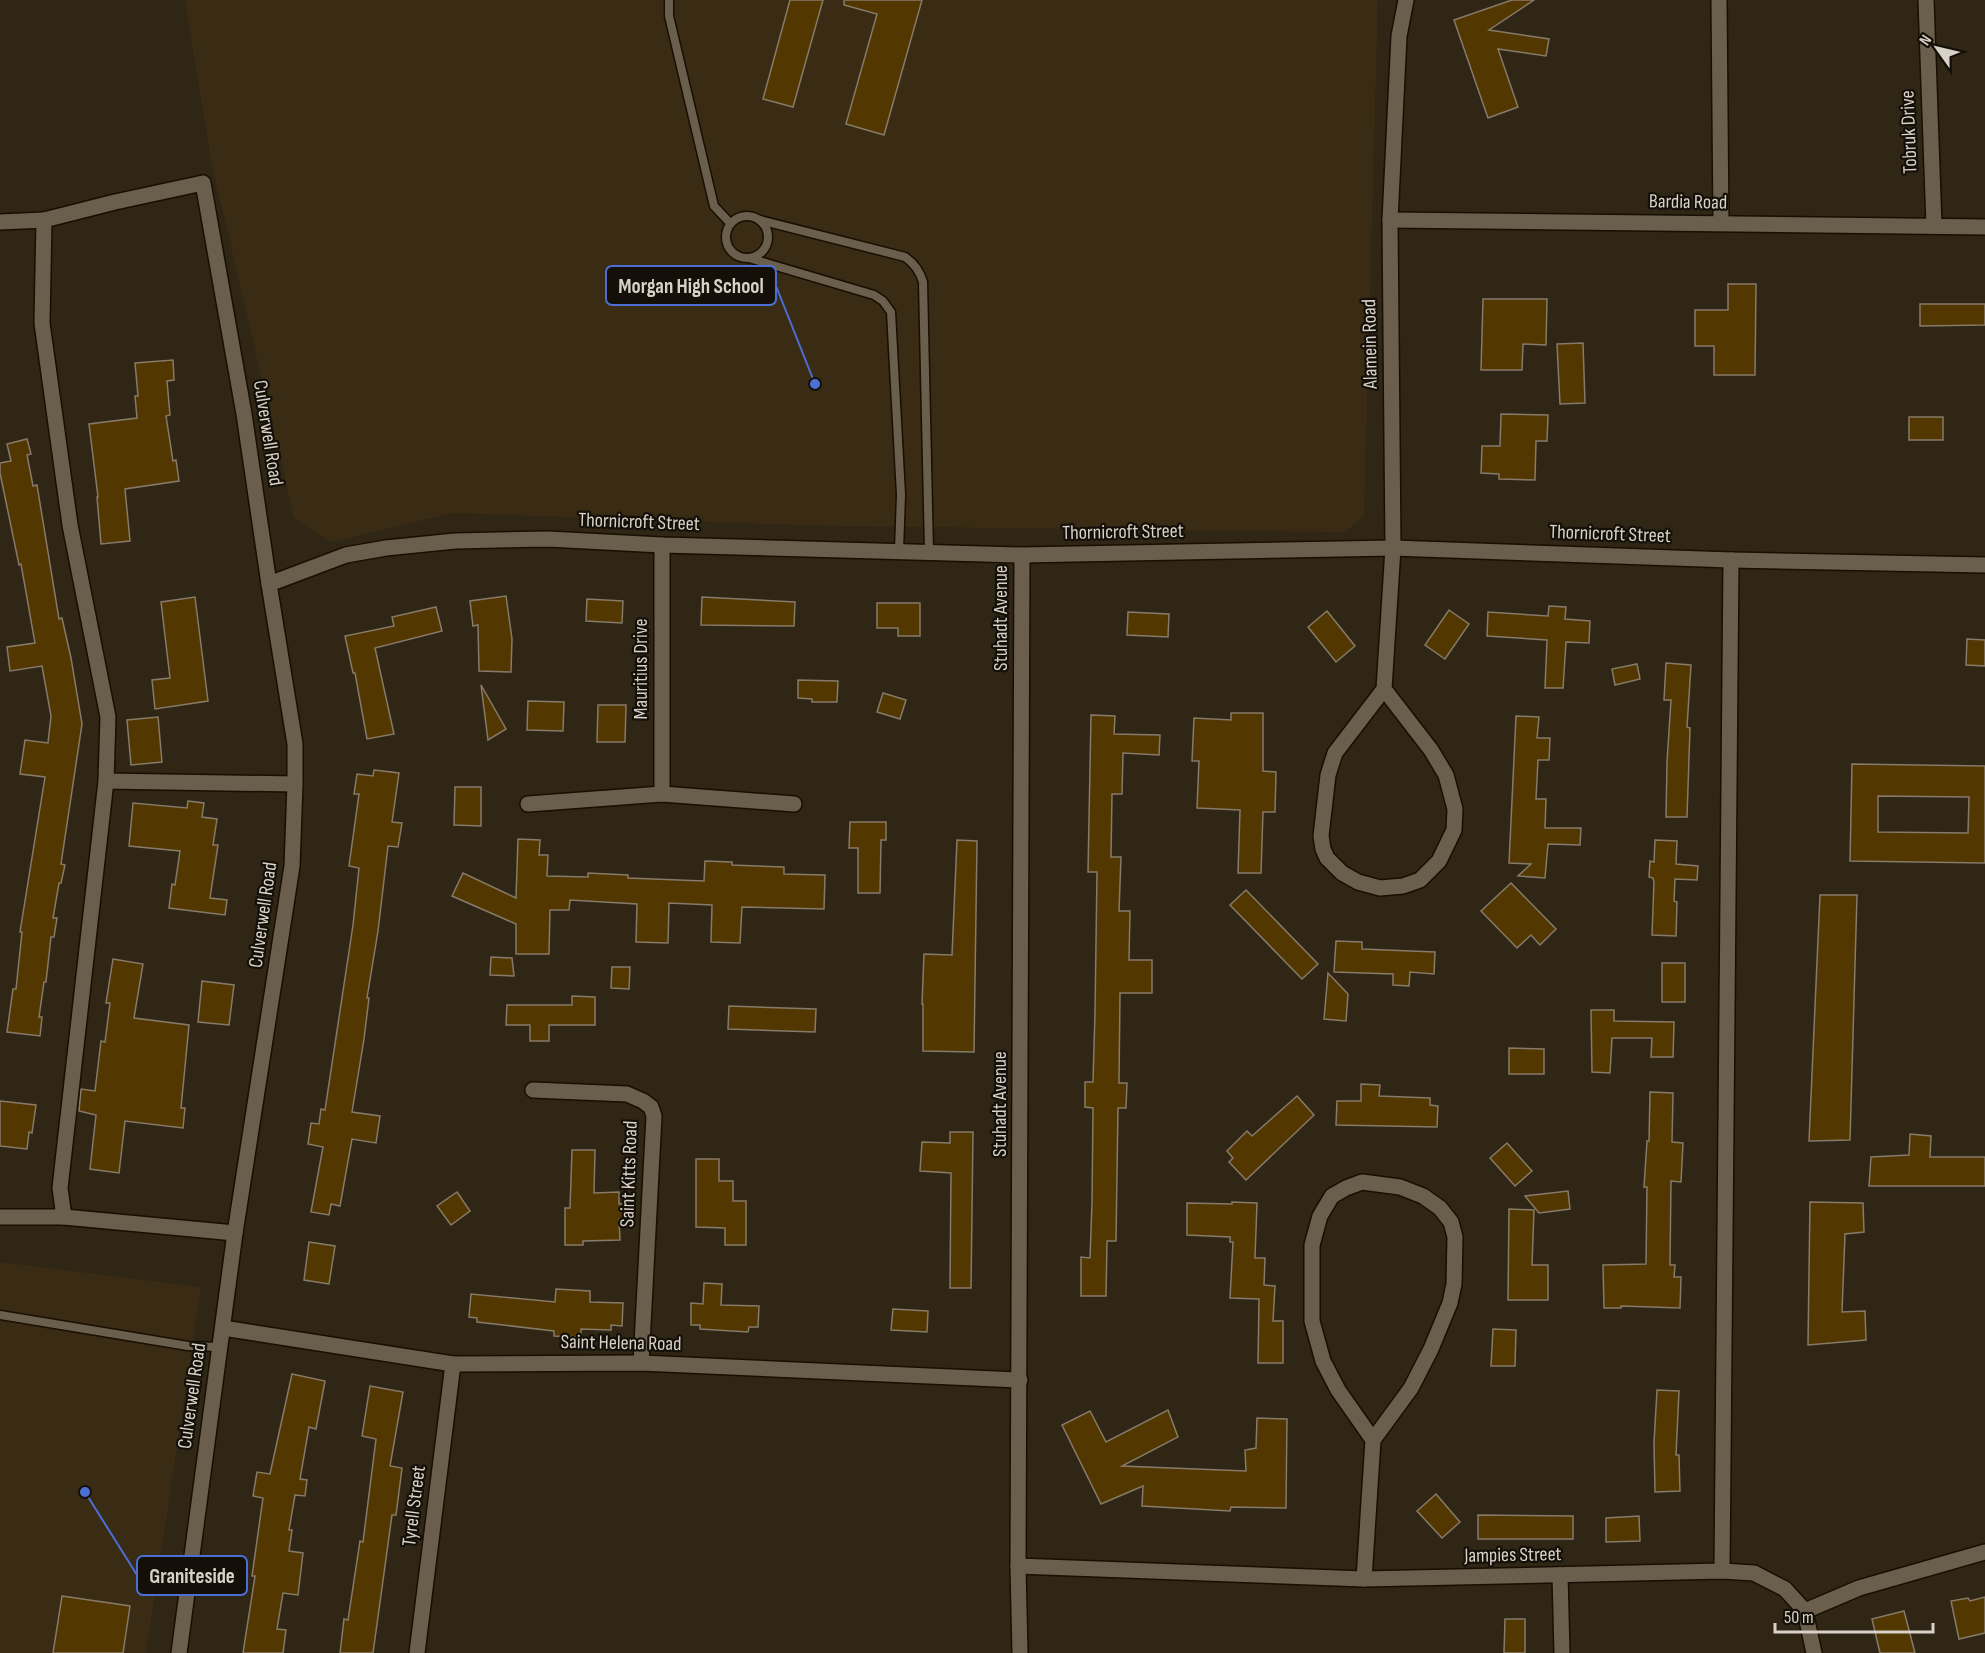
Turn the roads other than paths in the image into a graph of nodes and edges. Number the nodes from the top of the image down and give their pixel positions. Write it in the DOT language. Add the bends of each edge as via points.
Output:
graph roads {
  1 [pos="669,0"];
  2 [pos="1406,0"];
  3 [pos="1719,0"];
  4 [pos="1926,0"];
  5 [pos="44,220"];
  6 [pos="760,220"];
  7 [pos="1390,220"];
  8 [pos="0,222"];
  9 [pos="730,223"];
  10 [pos="1722,223"];
  11 [pos="1934,226"];
  12 [pos="1985,227"];
  13 [pos="749,258"];
  14 [pos="662,545"];
  15 [pos="1393,548"];
  16 [pos="899,550"];
  17 [pos="929,551"];
  18 [pos="1022,555"];
  19 [pos="1731,560"];
  20 [pos="1985,565"];
  21 [pos="268,584"];
  22 [pos="1384,688"];
  23 [pos="106,781"];
  24 [pos="295,784"];
  25 [pos="662,794"];
  26 [pos="528,804"];
  27 [pos="794,804"];
  28 [pos="533,1090"];
  29 [pos="0,1217"];
  30 [pos="64,1217"];
  31 [pos="235,1233"];
  32 [pos="0,1315"];
  33 [pos="223,1328"];
  34 [pos="220,1347"];
  35 [pos="641,1363"];
  36 [pos="453,1364"];
  37 [pos="1020,1380"];
  38 [pos="1373,1440"];
  39 [pos="1985,1552"];
  40 [pos="1018,1566"];
  41 [pos="1722,1571"];
  42 [pos="1560,1575"];
  43 [pos="1364,1579"];
  44 [pos="1805,1611"];
  45 [pos="178,1653"];
  46 [pos="417,1653"];
  47 [pos="1020,1653"];
  48 [pos="1562,1653"];
  49 [pos="1814,1653"];
  1 -- 9 [label="lane" via="669,16 714,206"];
  2 -- 7 [label="street, Alamein Road" via="1399,36"];
  3 -- 10 [label="street"];
  4 -- 11 [label="street, Tobruk Drive"];
  5 -- 8 [label="street"];
  5 -- 21 [label="street, Culverwell Road" via="203,183 244,414"];
  5 -- 23 [label="street" via="42,323 70,525 108,717"];
  6 -- 9 [label="lane" via="745,215"];
  6 -- 13 [label="lane" via="769,234 768,243 758,256"];
  6 -- 17 [label="lane" via="905,257 920,272"];
  7 -- 10 [label="street, Bardia Road"];
  7 -- 15 [label="street, Alamein Road"];
  9 -- 13 [label="lane" via="725,239 728,247 733,254"];
  10 -- 11 [label="street, Bardia Road"];
  11 -- 12 [label="street, Bardia Road"];
  13 -- 16 [label="lane" via="874,295 891,312 901,495"];
  14 -- 16 [label="street, Thornicroft Street"];
  14 -- 21 [label="street, Thornicroft Street" via="548,539 454,541 346,555"];
  14 -- 25 [label="street, Mauritius Drive"];
  15 -- 18 [label="street, Thornicroft Street"];
  15 -- 19 [label="street, Thornicroft Street"];
  15 -- 22 [label="street, Alamein Road"];
  16 -- 17 [label="street, Thornicroft Street"];
  17 -- 18 [label="street, Thornicroft Street"];
  18 -- 37 [label="street, Stuhadt Avenue"];
  19 -- 20 [label="street, Thornicroft Street"];
  19 -- 41 [label="street"];
  21 -- 24 [label="street, Culverwell Road" via="295,744"];
  22 -- 22 [label="street" via="1431,750 1446,776 1455,809 1454,830 1439,861 1420,879 1403,886 1380,888 1342,873 1328,858 1321,836 1328,775 1335,753"];
  23 -- 24 [label="street"];
  23 -- 30 [label="street" via="60,1188"];
  24 -- 31 [label="street, Culverwell Road" via="292,866"];
  25 -- 26 [label="street"];
  25 -- 27 [label="street"];
  28 -- 35 [label="street, Saint Kitts Road" via="627,1094 651,1107 654,1116"];
  29 -- 30 [label="street"];
  30 -- 31 [label="street"];
  31 -- 33 [label="street, Culverwell Road"];
  32 -- 34 [label="lane" via="188,1346"];
  33 -- 34 [label="street, Culverwell Road"];
  33 -- 36 [label="street, Saint Helena Road"];
  34 -- 45 [label="street, Culverwell Road"];
  35 -- 36 [label="street, Saint Helena Road"];
  35 -- 37 [label="street, Saint Helena Road"];
  36 -- 46 [label="street, Tyrell Street"];
  37 -- 40 [label="street, Stuhadt Avenue"];
  38 -- 38 [label="street" via="1323,1361 1312,1321 1312,1245 1320,1216 1332,1197 1362,1182 1423,1196 1451,1222 1455,1237 1450,1304 1412,1388"];
  38 -- 43 [label="street"];
  39 -- 44 [label="street" via="1859,1588"];
  40 -- 43 [label="street, Jampies Street"];
  40 -- 47 [label="street, Stuhadt Avenue"];
  41 -- 42 [label="street, Jampies Street"];
  41 -- 44 [label="street, Jampies Street" via="1754,1573 1785,1589"];
  42 -- 43 [label="street, Jampies Street"];
  42 -- 48 [label="street"];
  44 -- 49 [label="street"];
}
